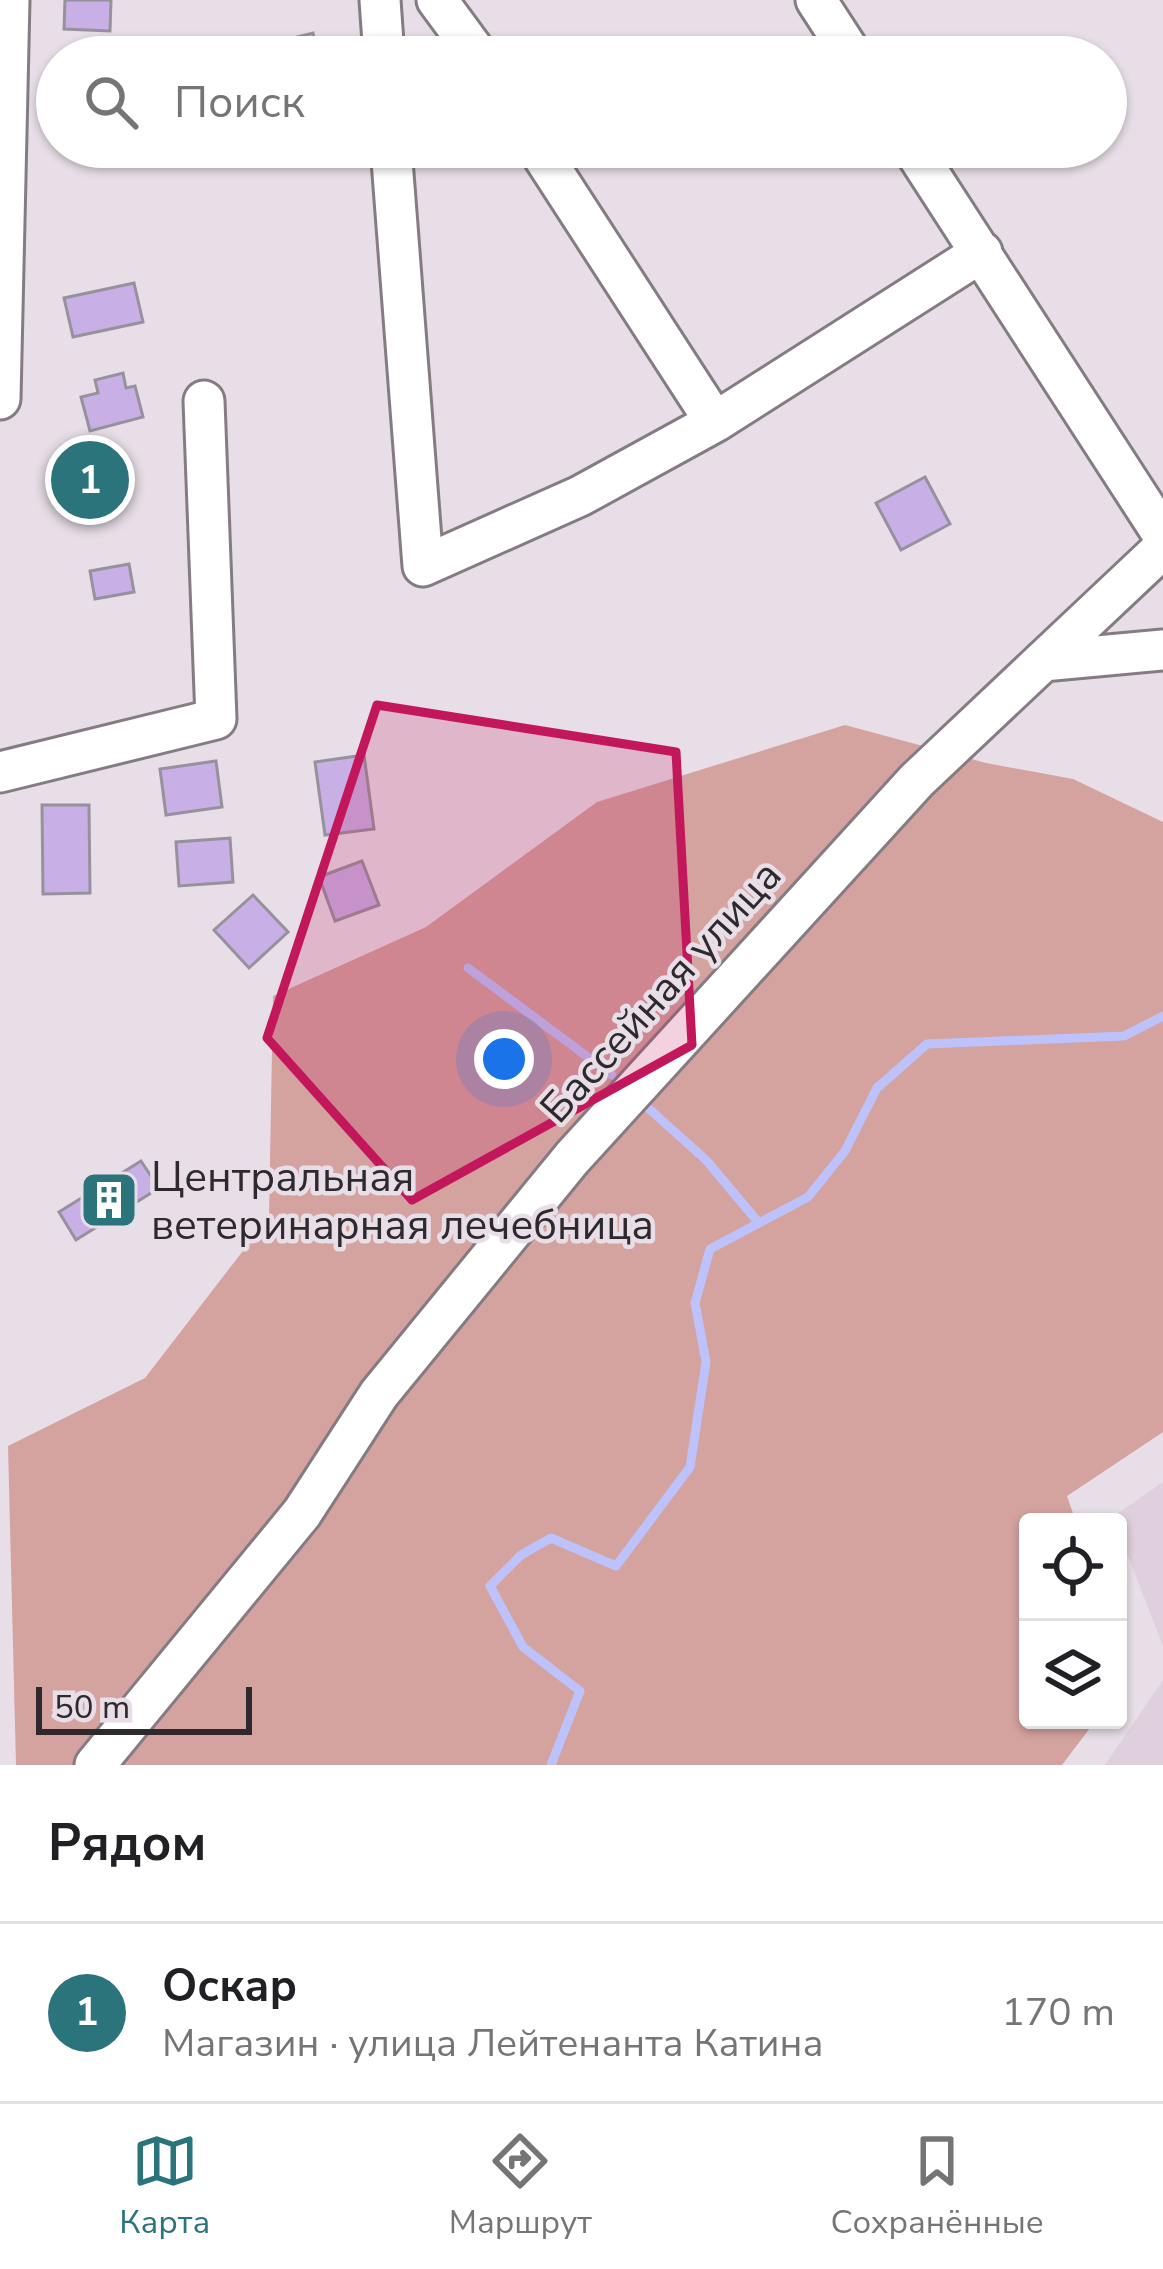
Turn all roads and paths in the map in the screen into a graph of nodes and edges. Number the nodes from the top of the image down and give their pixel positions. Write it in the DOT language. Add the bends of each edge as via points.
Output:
graph roads {
  1 [pos="9,0"];
  2 [pos="380,0"];
  3 [pos="437,0"];
  4 [pos="816,0"];
  5 [pos="383,36"];
  6 [pos="464,36"];
  7 [pos="839,36"];
  8 [pos="393,168"];
  9 [pos="551,168"];
  10 [pos="926,168"];
  11 [pos="982,252"];
  12 [pos="0,399"];
  13 [pos="204,401"];
  14 [pos="715,422"];
  15 [pos="1163,535"];
  16 [pos="1163,548"];
  17 [pos="1163,650"];
  18 [pos="1043,661"];
  19 [pos="0,772"];
  20 [pos="95,1765"];
  1 -- 12 [label="street"];
  2 -- 5 [label="street"];
  3 -- 6 [label="street"];
  4 -- 7 [label="street"];
  8 -- 14 [label="street" via="423,566 580,496"];
  9 -- 14 [label="street"];
  10 -- 11 [label="street"];
  11 -- 14 [label="street"];
  11 -- 15 [label="street"];
  13 -- 19 [label="street" via="216,719"];
  16 -- 18 [label="street, Бассейная улица"];
  17 -- 18 [label="street"];
  18 -- 20 [label="street, Бассейная улица" via="916,780 572,1158 379,1394 302,1514"];
}
